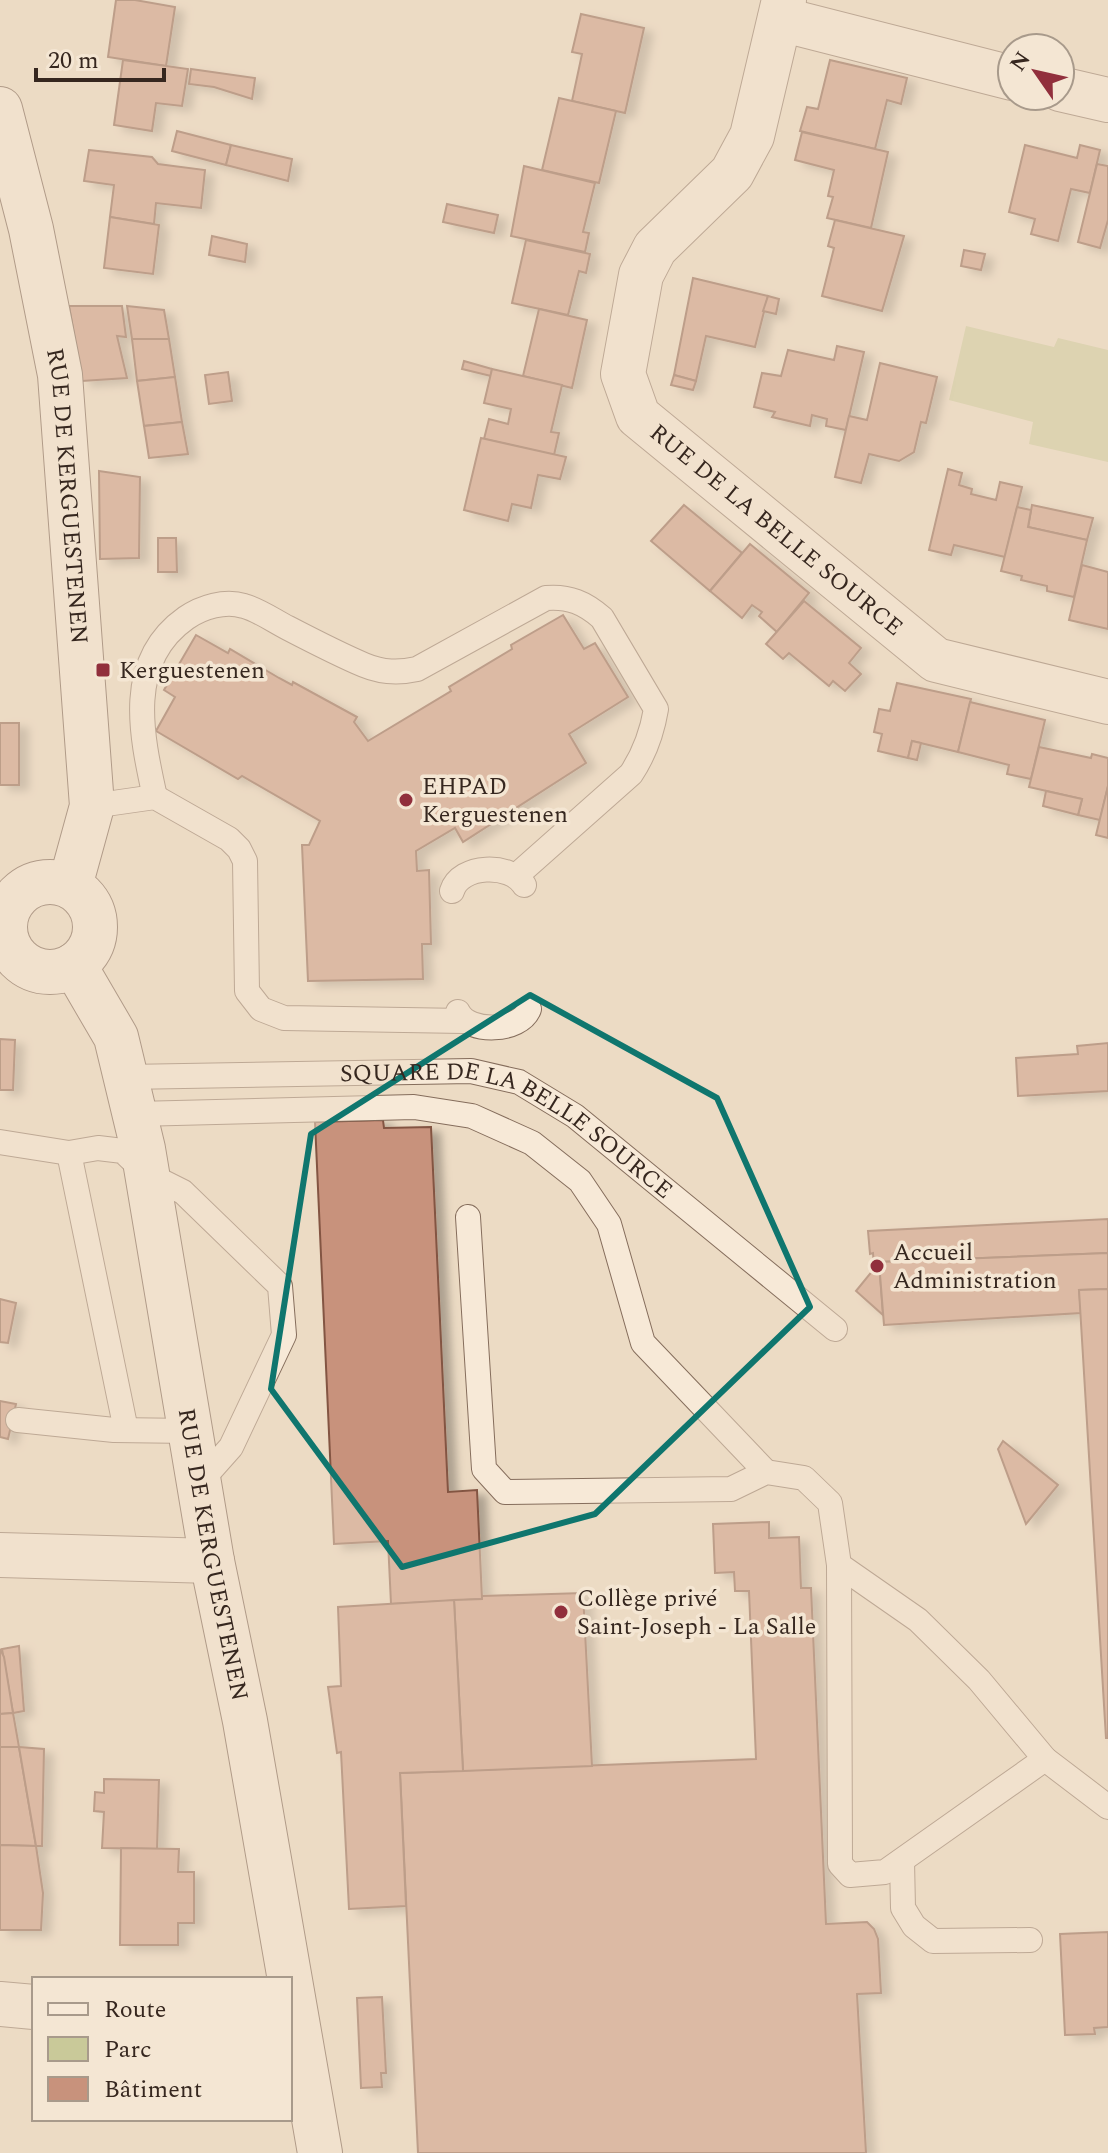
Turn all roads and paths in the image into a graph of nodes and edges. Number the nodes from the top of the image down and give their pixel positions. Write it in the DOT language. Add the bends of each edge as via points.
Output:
graph roads {
  1 [pos="782,9"];
  2 [pos="996,73"];
  3 [pos="1076,93"];
  4 [pos="1108,100"];
  5 [pos="0,109"];
  6 [pos="1108,702"];
  7 [pos="155,797"];
  8 [pos="92,806"];
  9 [pos="70,886"];
  10 [pos="452,891"];
  11 [pos="3,914"];
  12 [pos="74,965"];
  13 [pos="529,1009"];
  14 [pos="131,1096"];
  15 [pos="0,1142"];
  16 [pos="69,1153"];
  17 [pos="147,1174"];
  18 [pos="468,1217"];
  19 [pos="835,1329"];
  20 [pos="18,1420"];
  21 [pos="126,1430"];
  22 [pos="191,1431"];
  23 [pos="766,1472"];
  24 [pos="199,1483"];
  25 [pos="0,1555"];
  26 [pos="212,1561"];
  27 [pos="839,1565"];
  28 [pos="1045,1759"];
  29 [pos="1108,1807"];
  30 [pos="902,1861"];
  31 [pos="1030,1940"];
  32 [pos="288,1977"];
  33 [pos="0,2004"];
  34 [pos="32,2007"];
  35 [pos="294,2016"];
  36 [pos="320,2153"];
  1 -- 2 [label="main road, RUE DE LA BELLE SOURCE"];
  1 -- 6 [label="main road, RUE DE LA BELLE SOURCE" via="752,136 732,173 655,248 641,275 623,374 638,416 936,660"];
  3 -- 4 [label="main road"];
  5 -- 8 [label="main road, RUE DE KERGUESTENEN" via="60,375"];
  7 -- 8 [label="lane"];
  7 -- 10 [label="lane" via="141,720 146,669 170,631 202,609 247,606 364,665 403,672 546,598 589,607 602,618 656,709 645,750 631,774 520,881 506,871 469,873"];
  7 -- 13 [label="lane" via="229,839 243,854 247,991 261,1009 284,1018 461,1017 474,1026 512,1024 523,1020"];
  8 -- 9 [label="main road, RUE DE KERGUESTENEN"];
  9 -- 11 [label="main road" via="38,883 24,890"];
  9 -- 12 [label="main road" via="91,908 95,924 90,947"];
  11 -- 12 [label="main road" via="10,950 22,964 58,973"];
  12 -- 14 [label="main road, RUE DE KERGUESTENEN" via="116,1037"];
  14 -- 17 [label="main road, RUE DE KERGUESTENEN"];
  14 -- 19 [label="lane, SQUARE DE LA BELLE SOURCE" via="471,1071 519,1082 575,1116"];
  14 -- 23 [label="lane" via="414,1107 472,1116 532,1143 580,1181 609,1224 643,1343"];
  15 -- 16 [label="lane"];
  16 -- 17 [label="lane" via="123,1151"];
  16 -- 21 [label="lane"];
  17 -- 22 [label="main road, RUE DE KERGUESTENEN"];
  17 -- 24 [label="lane" via="183,1192 280,1286 284,1335 231,1447"];
  18 -- 23 [label="lane" via="484,1469 505,1492 731,1489"];
  20 -- 21 [label="lane"];
  21 -- 22 [label="lane"];
  22 -- 24 [label="main road, RUE DE KERGUESTENEN"];
  23 -- 27 [label="lane" via="804,1478 830,1503"];
  24 -- 26 [label="main road, RUE DE KERGUESTENEN"];
  25 -- 26 [label="main road"];
  26 -- 32 [label="main road, RUE DE KERGUESTENEN"];
  27 -- 28 [label="lane" via="918,1620 979,1680"];
  27 -- 30 [label="lane" via="840,1864 850,1875 885,1872"];
  28 -- 29 [label="lane"];
  28 -- 30 [label="lane"];
  30 -- 31 [label="lane" via="903,1908 933,1941"];
  33 -- 34 [label="main road"];
  35 -- 36 [label="main road, RUE DE KERGUESTENEN"];
}
